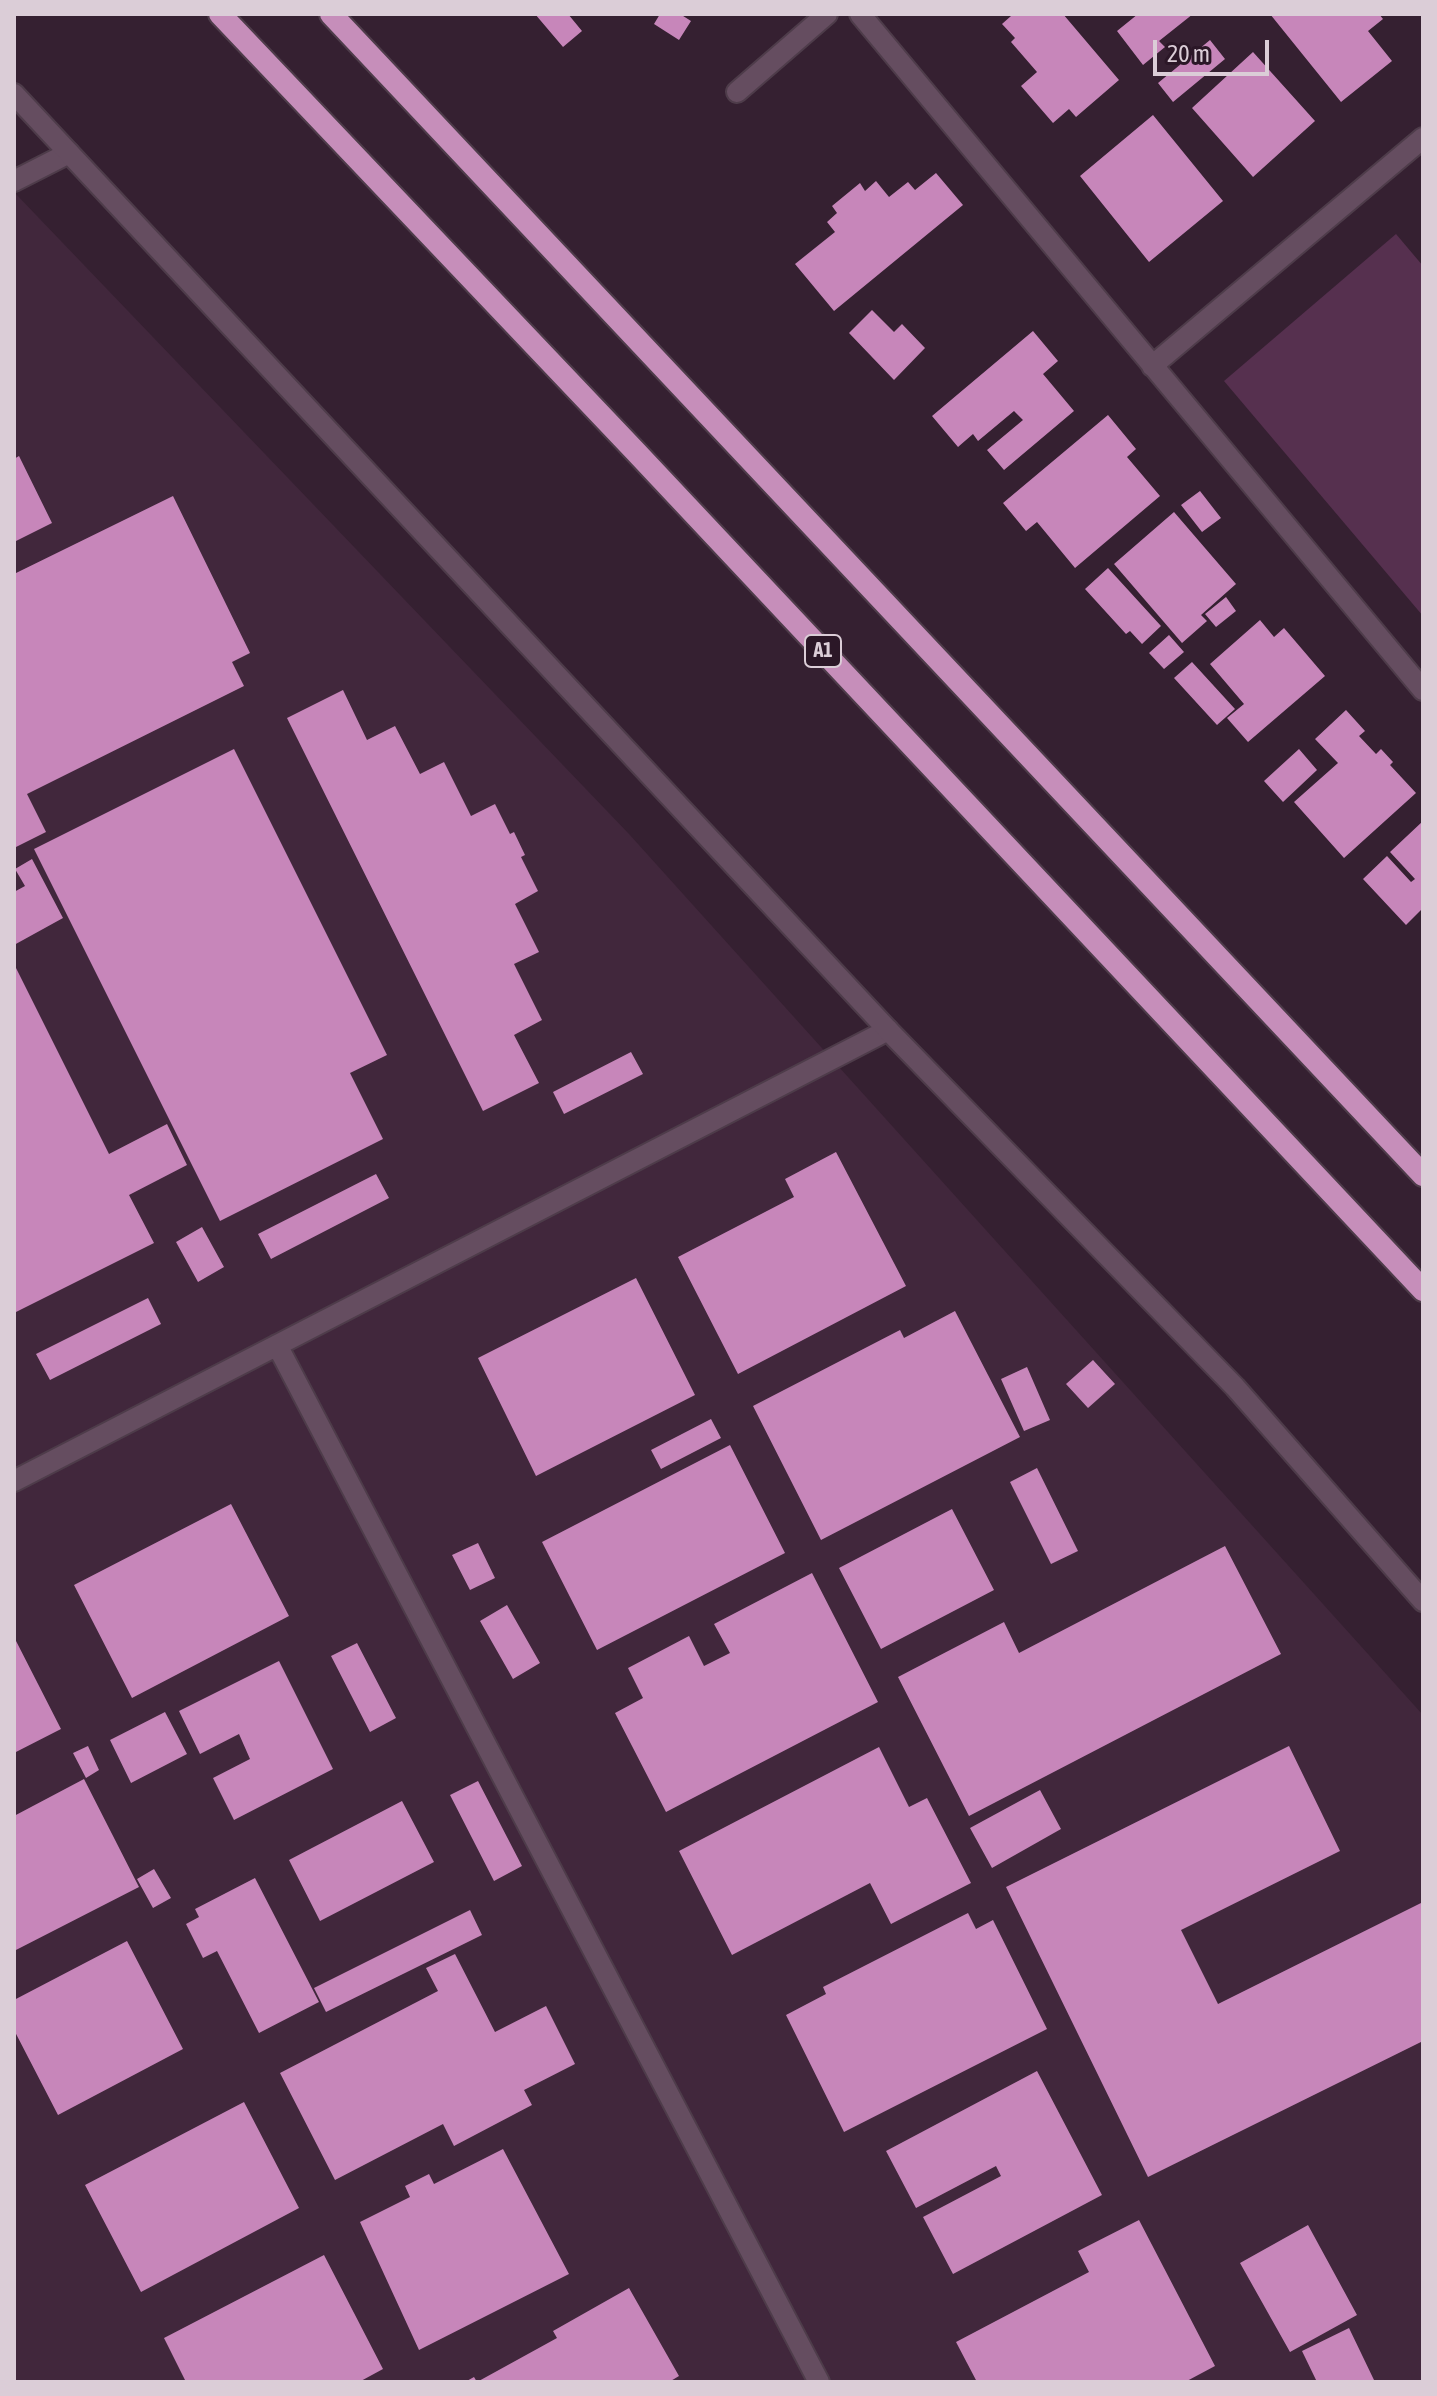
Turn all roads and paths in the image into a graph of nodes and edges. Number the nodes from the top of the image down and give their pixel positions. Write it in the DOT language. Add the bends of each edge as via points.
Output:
graph roads {
  1 [pos="220,14"];
  2 [pos="331,14"];
  3 [pos="827,14"];
  4 [pos="860,14"];
  5 [pos="737,92"];
  6 [pos="14,94"];
  7 [pos="1423,138"];
  8 [pos="69,153"];
  9 [pos="14,181"];
  10 [pos="1152,366"];
  11 [pos="1423,690"];
  12 [pos="888,1030"];
  13 [pos="1423,1175"];
  14 [pos="1423,1290"];
  15 [pos="277,1345"];
  16 [pos="14,1481"];
  17 [pos="1423,1601"];
  18 [pos="819,2382"];
  1 -- 14 [label="highway, A1"];
  2 -- 13 [label="highway"];
  3 -- 5 [label="street"];
  4 -- 10 [label="street"];
  6 -- 8 [label="street"];
  7 -- 10 [label="street"];
  8 -- 9 [label="street"];
  8 -- 12 [label="street"];
  10 -- 11 [label="street"];
  12 -- 15 [label="street"];
  12 -- 17 [label="street" via="1235,1387"];
  15 -- 16 [label="street"];
  15 -- 18 [label="street"];
}
